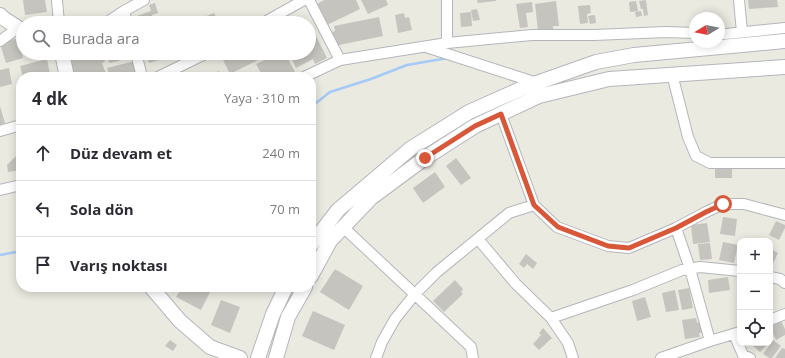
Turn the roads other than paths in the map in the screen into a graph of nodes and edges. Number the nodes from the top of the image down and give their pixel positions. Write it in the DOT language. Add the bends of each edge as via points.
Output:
graph roads {
  1 [pos="57,0"];
  2 [pos="144,0"];
  3 [pos="304,0"];
  4 [pos="309,0"];
  5 [pos="447,0"];
  6 [pos="740,0"];
  7 [pos="124,11"];
  8 [pos="0,14"];
  9 [pos="58,16"];
  10 [pos="116,16"];
  11 [pos="125,16"];
  12 [pos="275,16"];
  13 [pos="16,27"];
  14 [pos="785,28"];
  15 [pos="742,32"];
  16 [pos="16,33"];
  17 [pos="689,33"];
  18 [pos="725,33"];
  19 [pos="785,40"];
  20 [pos="0,41"];
  21 [pos="447,43"];
  22 [pos="424,46"];
  23 [pos="63,60"];
  24 [pos="138,60"];
  25 [pos="192,60"];
  26 [pos="340,60"];
  27 [pos="785,68"];
  28 [pos="66,72"];
  29 [pos="141,72"];
  30 [pos="168,72"];
  31 [pos="315,72"];
  32 [pos="672,74"];
  33 [pos="537,83"];
  34 [pos="501,114"];
  35 [pos="16,126"];
  36 [pos="0,131"];
  37 [pos="785,163"];
  38 [pos="16,186"];
  39 [pos="0,190"];
  40 [pos="534,205"];
  41 [pos="785,215"];
  42 [pos="343,227"];
  43 [pos="676,228"];
  44 [pos="316,239"];
  45 [pos="478,239"];
  46 [pos="316,267"];
  47 [pos="690,269"];
  48 [pos="737,271"];
  49 [pos="773,278"];
  50 [pos="785,283"];
  51 [pos="155,292"];
  52 [pos="284,292"];
  53 [pos="302,292"];
  54 [pos="415,294"];
  55 [pos="785,316"];
  56 [pos="551,318"];
  57 [pos="773,319"];
  58 [pos="737,333"];
  59 [pos="710,341"];
  60 [pos="741,346"];
  61 [pos="240,358"];
  62 [pos="258,358"];
  63 [pos="276,358"];
  64 [pos="376,358"];
  65 [pos="472,358"];
  66 [pos="573,358"];
  67 [pos="661,358"];
  68 [pos="750,358"];
  1 -- 9 [label="street"];
  2 -- 7 [label="street"];
  3 -- 12 [label="street"];
  4 -- 26 [label="street"];
  5 -- 21 [label="street"];
  6 -- 15 [label="street"];
  7 -- 10 [label="street"];
  7 -- 11 [label="street"];
  8 -- 13 [label="main road"];
  14 -- 15 [label="street"];
  15 -- 18 [label="street"];
  16 -- 20 [label="street"];
  17 -- 21 [label="street" via="532,35"];
  19 -- 33 [label="main road" via="634,55 596,62"];
  21 -- 22 [label="street"];
  22 -- 26 [label="street"];
  22 -- 33 [label="street"];
  23 -- 28 [label="main road"];
  24 -- 29 [label="street"];
  25 -- 30 [label="street"];
  26 -- 31 [label="street"];
  27 -- 32 [label="main road"];
  32 -- 34 [label="main road" via="609,79 539,96"];
  32 -- 37 [label="street" via="688,137 696,156 710,162"];
  33 -- 44 [label="main road" via="469,112 410,149 338,210"];
  34 -- 40 [label="street"];
  34 -- 42 [label="main road" via="475,126 425,158 371,198"];
  35 -- 36 [label="street"];
  38 -- 39 [label="street"];
  40 -- 43 [label="street" via="558,227 608,246 629,248"];
  40 -- 45 [label="street" via="509,213"];
  41 -- 43 [label="street" via="744,204 723,204"];
  42 -- 46 [label="main road" via="330,241"];
  42 -- 54 [label="street"];
  43 -- 47 [label="street"];
  45 -- 54 [label="street" via="437,272"];
  45 -- 56 [label="street" via="516,284"];
  47 -- 48 [label="street" via="700,267"];
  47 -- 56 [label="street"];
  47 -- 59 [label="street"];
  49 -- 50 [label="street"];
  51 -- 61 [label="main road" via="210,347"];
  52 -- 62 [label="main road"];
  53 -- 63 [label="main road" via="288,317"];
  54 -- 64 [label="street" via="395,319"];
  54 -- 65 [label="street" via="471,347"];
  55 -- 57 [label="street"];
  56 -- 66 [label="street" via="568,343"];
  58 -- 59 [label="street"];
  59 -- 67 [label="street"];
  60 -- 68 [label="street" via="743,354"];
}
